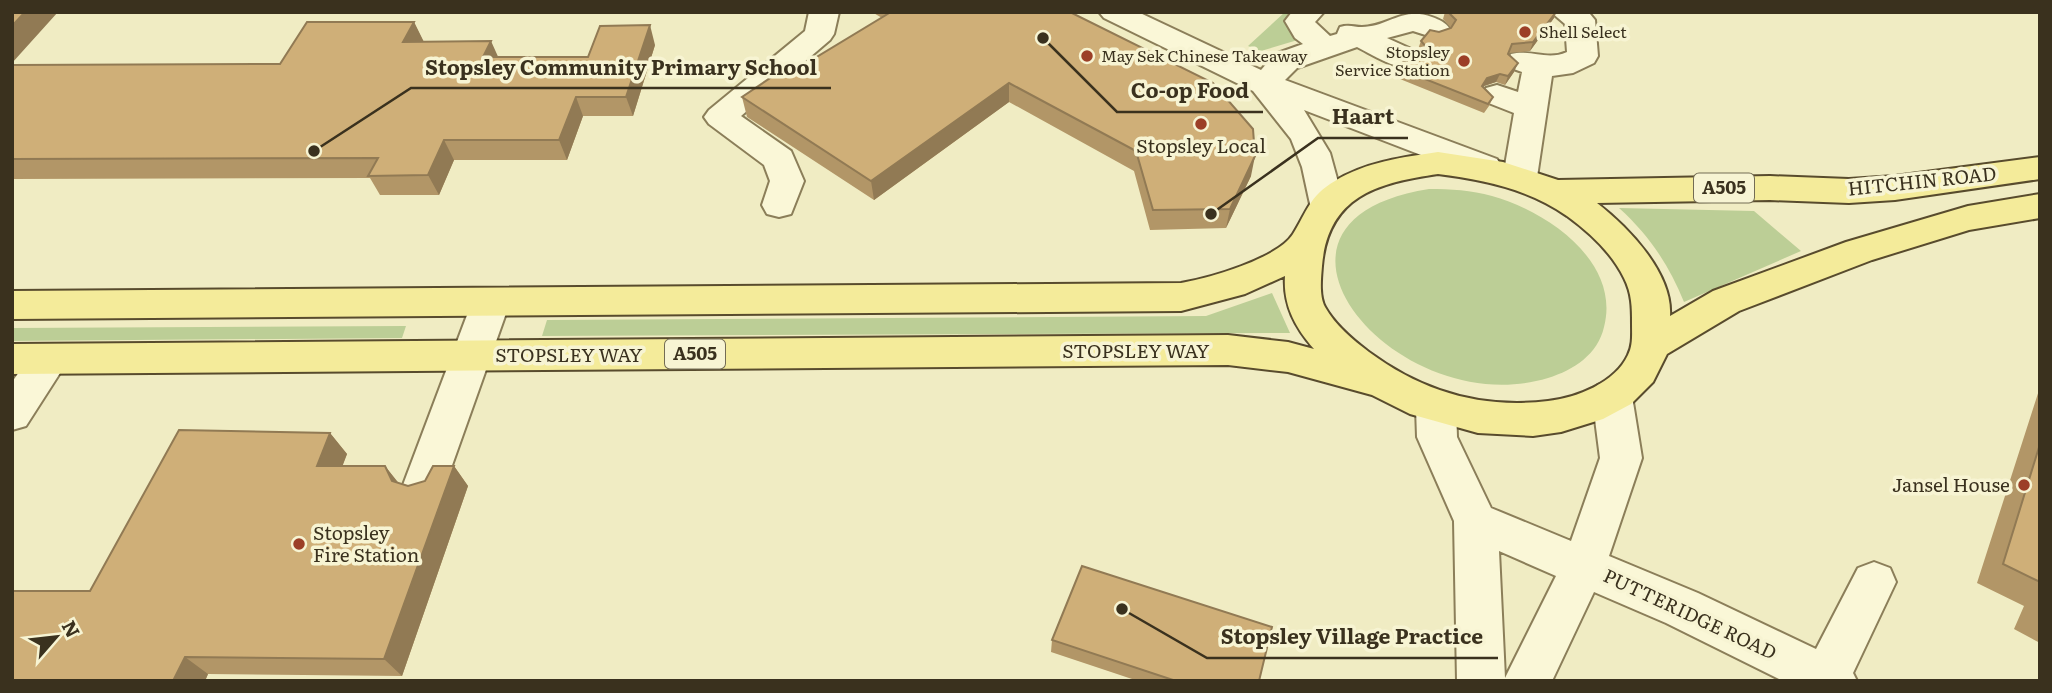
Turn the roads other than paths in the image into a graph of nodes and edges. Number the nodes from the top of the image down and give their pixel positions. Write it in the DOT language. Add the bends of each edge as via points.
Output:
graph roads {
  1 [pos="824,12"];
  2 [pos="1114,12"];
  3 [pos="1566,12"];
  4 [pos="1321,15"];
  5 [pos="1355,37"];
  6 [pos="1325,47"];
  7 [pos="1265,84"];
  8 [pos="1485,167"];
  9 [pos="2040,168"];
  10 [pos="1520,177"];
  11 [pos="1553,192"];
  12 [pos="1327,204"];
  13 [pos="779,205"];
  14 [pos="2040,206"];
  15 [pos="1305,245"];
  16 [pos="491,302"];
  17 [pos="12,305"];
  18 [pos="1651,345"];
  19 [pos="471,356"];
  20 [pos="31,359"];
  21 [pos="1375,380"];
  22 [pos="1612,396"];
  23 [pos="1436,408"];
  24 [pos="12,414"];
  25 [pos="424,485"];
  26 [pos="1476,521"];
  27 [pos="1584,566"];
  28 [pos="1874,582"];
  29 [pos="1830,679"];
  30 [pos="1481,681"];
  31 [pos="1527,681"];
  1 -- 13 [label="street" via="819,34 720,117 779,159 787,181"];
  2 -- 7 [label="street"];
  3 -- 10 [label="street" via="1580,20 1583,56 1522,83"];
  4 -- 5 [label="street"];
  4 -- 6 [label="street" via="1300,21"];
  5 -- 5 [label="street" via="1415,21 1422,44"];
  5 -- 6 [label="street"];
  6 -- 7 [label="street" via="1286,61"];
  7 -- 8 [label="street"];
  7 -- 12 [label="street" via="1314,148"];
  8 -- 10 [label="main road, A505"];
  8 -- 12 [label="main road, A505" via="1438,163 1395,169 1353,184"];
  9 -- 11 [label="main road, HITCHIN ROAD / A505" via="1849,191"];
  10 -- 11 [label="main road, A505"];
  11 -- 18 [label="main road, A505" via="1598,222 1633,260 1652,303"];
  12 -- 15 [label="main road, A505"];
  14 -- 18 [label="main road, HITCHIN ROAD" via="1968,218 1859,251 1726,300"];
  15 -- 16 [label="main road, A505" via="1253,278 1181,297"];
  15 -- 21 [label="main road, A505" via="1304,304 1331,344"];
  16 -- 17 [label="main road, A505"];
  16 -- 19 [label="street"];
  18 -- 22 [label="main road, A505" via="1637,373"];
  19 -- 20 [label="main road, STOPSLEY WAY / A505"];
  19 -- 21 [label="main road, STOPSLEY WAY / A505" via="1228,350 1288,357"];
  19 -- 25 [label="street"];
  20 -- 24 [label="street"];
  21 -- 23 [label="main road, A505"];
  22 -- 23 [label="main road, A505" via="1576,413 1532,421 1485,419"];
  22 -- 27 [label="street" via="1621,458"];
  23 -- 26 [label="street" via="1437,437"];
  26 -- 27 [label="street, PUTTERIDGE ROAD"];
  26 -- 30 [label="street"];
  27 -- 29 [label="street, PUTTERIDGE ROAD"];
  27 -- 31 [label="street"];
  28 -- 29 [label="street"];
}
